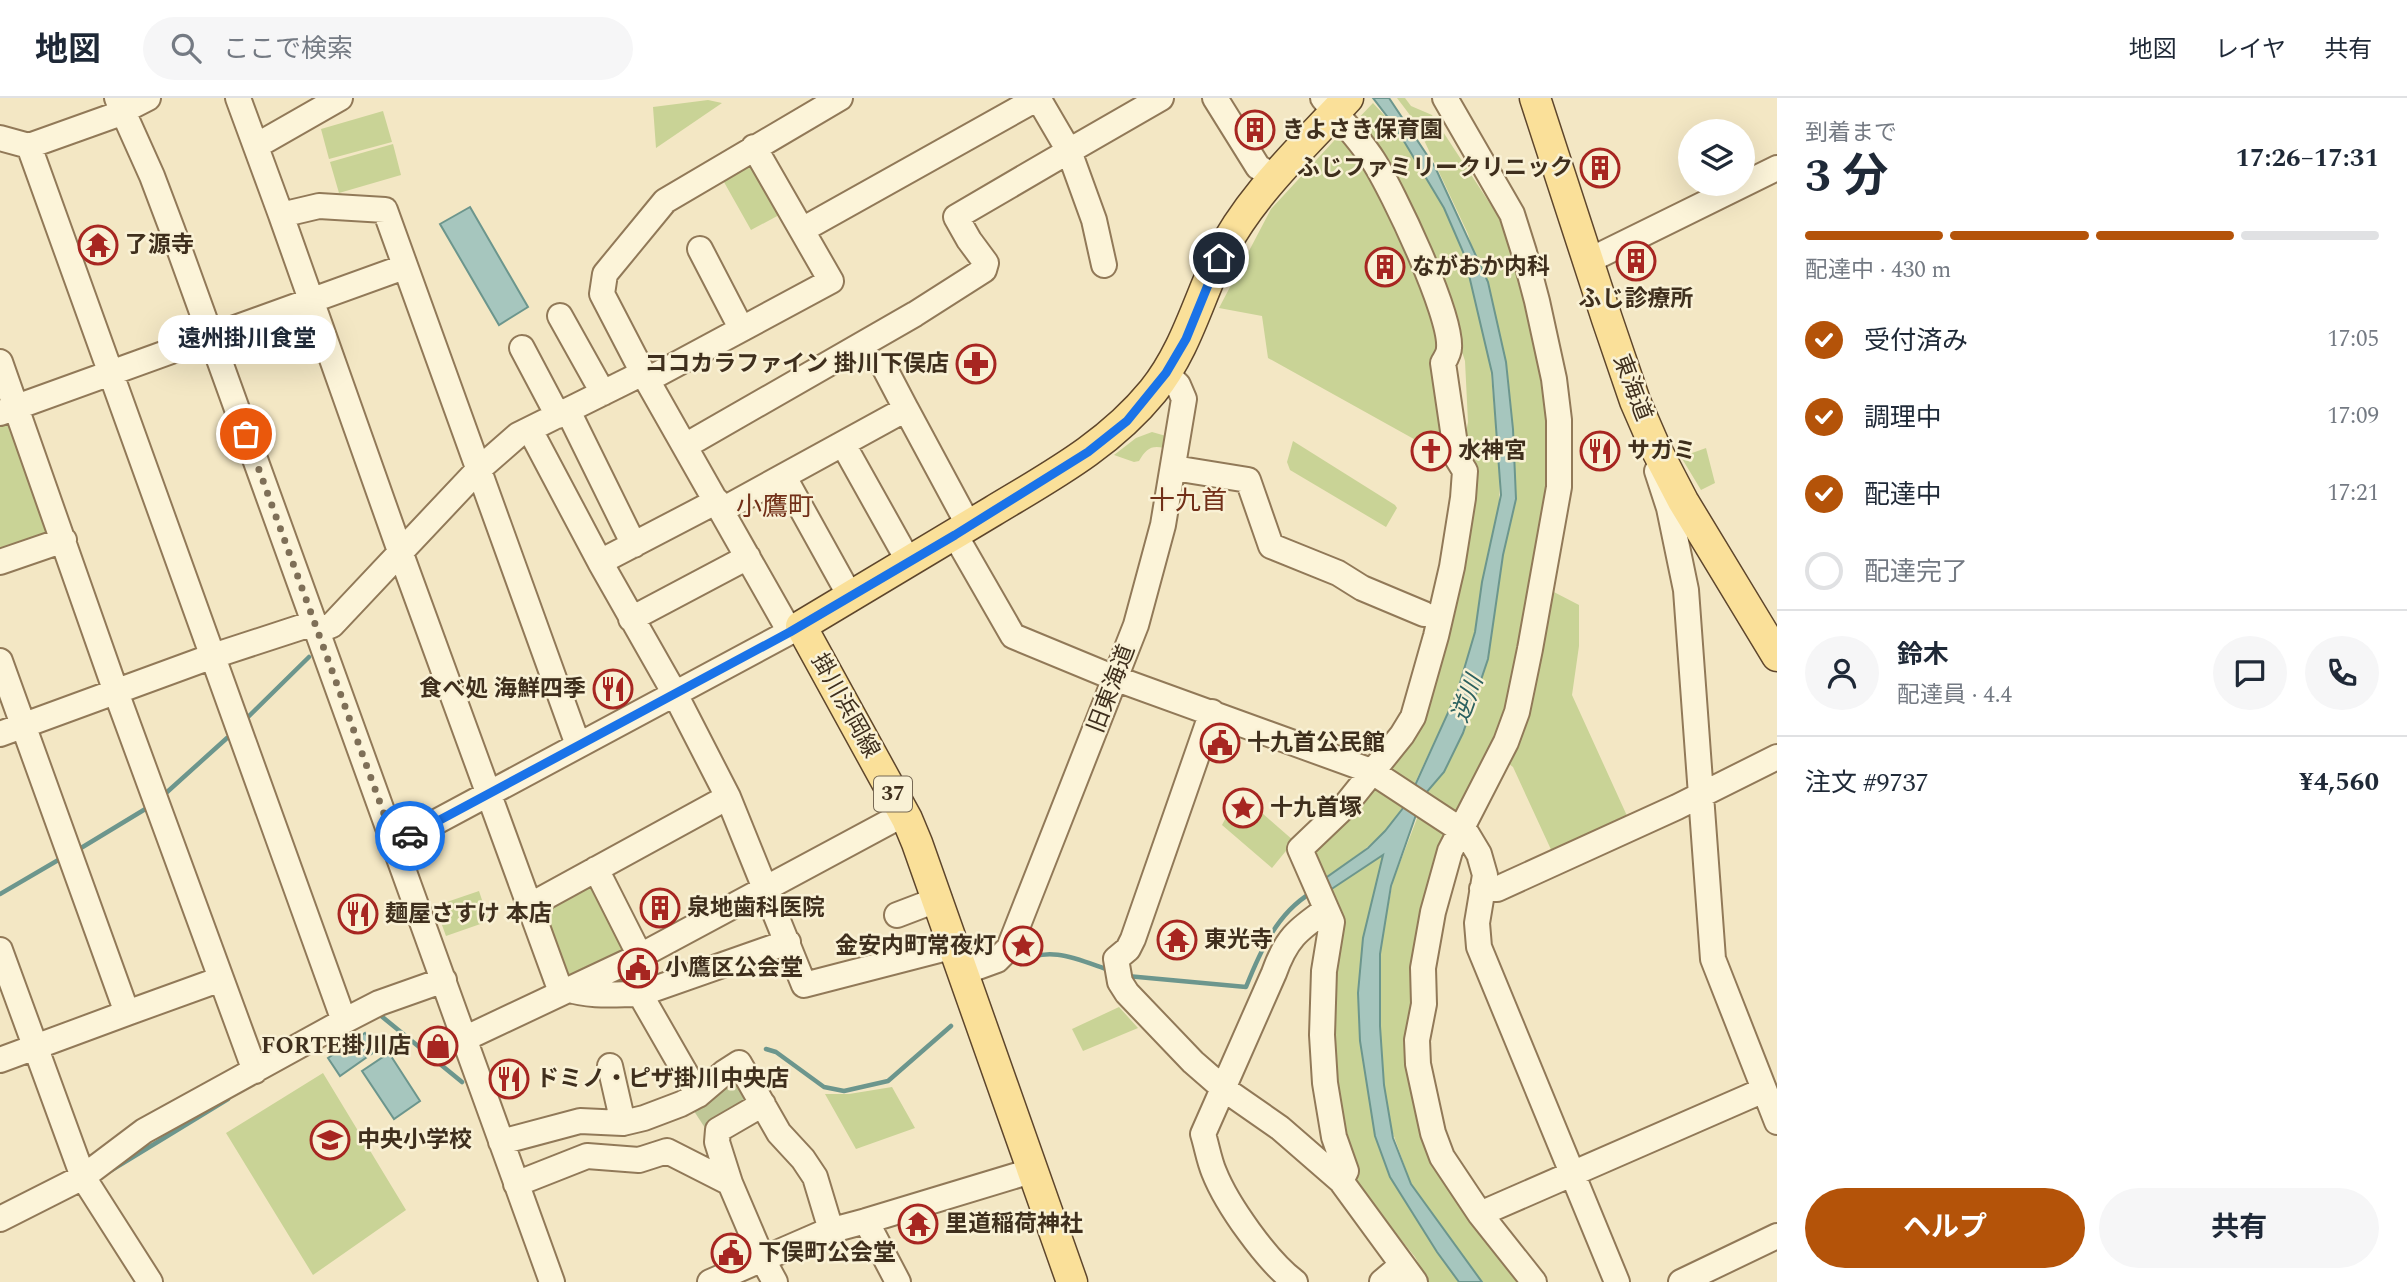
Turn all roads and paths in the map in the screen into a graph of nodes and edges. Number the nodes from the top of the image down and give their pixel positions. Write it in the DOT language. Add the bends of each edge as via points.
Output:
graph roads {
  1 [pos="148,98"];
  2 [pos="238,98"];
  3 [pos="340,98"];
  4 [pos="840,98"];
  5 [pos="1038,98"];
  6 [pos="1161,98"];
  7 [pos="1215,98"];
  8 [pos="1445,98"];
  9 [pos="1535,98"];
  10 [pos="121,104"];
  11 [pos="1336,104"];
  12 [pos="0,138"];
  13 [pos="29,146"];
  14 [pos="256,146"];
  15 [pos="754,148"];
  16 [pos="1069,151"];
  17 [pos="1777,168"];
  18 [pos="1275,177"];
  19 [pos="281,215"];
  20 [pos="802,230"];
  21 [pos="700,249"];
  22 [pos="1588,261"];
  23 [pos="1104,265"];
  24 [pos="404,267"];
  25 [pos="312,301"];
  26 [pos="560,316"];
  27 [pos="741,328"];
  28 [pos="211,338"];
  29 [pos="522,348"];
  30 [pos="0,362"];
  31 [pos="884,367"];
  32 [pos="111,373"];
  33 [pos="1166,373"];
  34 [pos="645,377"];
  35 [pos="603,393"];
  36 [pos="1635,401"];
  37 [pos="906,409"];
  38 [pos="8,410"];
  39 [pos="563,414"];
  40 [pos="530,430"];
  41 [pos="843,444"];
  42 [pos="685,446"];
  43 [pos="1174,468"];
  44 [pos="478,470"];
  45 [pos="784,477"];
  46 [pos="720,506"];
  47 [pos="962,530"];
  48 [pos="64,540"];
  49 [pos="634,545"];
  50 [pos="401,554"];
  51 [pos="748,557"];
  52 [pos="0,562"];
  53 [pos="600,562"];
  54 [pos="909,562"];
  55 [pos="1723,564"];
  56 [pos="1685,583"];
  57 [pos="850,596"];
  58 [pos="1424,614"];
  59 [pos="631,619"];
  60 [pos="315,626"];
  61 [pos="795,629"];
  62 [pos="213,656"];
  63 [pos="1777,656"];
  64 [pos="0,661"];
  65 [pos="1117,678"];
  66 [pos="116,692"];
  67 [pos="675,694"];
  68 [pos="1213,712"];
  69 [pos="11,730"];
  70 [pos="579,745"];
  71 [pos="1777,757"];
  72 [pos="1373,773"];
  73 [pos="488,794"];
  74 [pos="1702,794"];
  75 [pos="728,797"];
  76 [pos="904,814"];
  77 [pos="1458,828"];
  78 [pos="395,844"];
  79 [pos="596,869"];
  80 [pos="1482,889"];
  81 [pos="767,890"];
  82 [pos="1320,896"];
  83 [pos="939,899"];
  84 [pos="528,906"];
  85 [pos="897,915"];
  86 [pos="788,942"];
  87 [pos="0,950"];
  88 [pos="640,956"];
  89 [pos="959,960"];
  90 [pos="221,979"];
  91 [pos="444,980"];
  92 [pos="564,991"];
  93 [pos="640,994"];
  94 [pos="127,1013"];
  95 [pos="344,1021"];
  96 [pos="464,1039"];
  97 [pos="35,1046"];
  98 [pos="0,1060"];
  99 [pos="610,1066"];
  100 [pos="254,1070"];
  101 [pos="1224,1089"];
  102 [pos="1764,1090"];
  103 [pos="698,1095"];
  104 [pos="763,1104"];
  105 [pos="1777,1122"];
  106 [pos="624,1123"];
  107 [pos="501,1142"];
  108 [pos="1031,1171"];
  109 [pos="1571,1173"];
  110 [pos="83,1177"];
  111 [pos="1342,1181"];
  112 [pos="730,1183"];
  113 [pos="516,1184"];
  114 [pos="1480,1214"];
  115 [pos="0,1219"];
  116 [pos="866,1221"];
  117 [pos="831,1230"];
  118 [pos="1777,1236"];
  119 [pos="762,1258"];
  120 [pos="1408,1273"];
  121 [pos="150,1282"];
  122 [pos="552,1282"];
  123 [pos="709,1282"];
  124 [pos="775,1282"];
  125 [pos="898,1282"];
  126 [pos="1072,1282"];
  127 [pos="1295,1282"];
  128 [pos="1382,1282"];
  129 [pos="1534,1282"];
  130 [pos="1616,1282"];
  131 [pos="1681,1282"];
  1 -- 10 [label="street"];
  2 -- 14 [label="street"];
  3 -- 14 [label="street"];
  4 -- 15 [label="street"];
  5 -- 16 [label="street"];
  5 -- 20 [label="street"];
  6 -- 16 [label="street"];
  7 -- 18 [label="street" via="1258,167"];
  8 -- 77 [label="street" via="1512,214 1551,366 1560,450 1559,487 1517,712 1506,742"];
  9 -- 22 [label="main road, 東海道"];
  10 -- 13 [label="street"];
  10 -- 28 [label="street" via="169,218"];
  11 -- 18 [label="main road, 掛川浜岡線"];
  11 -- 72 [label="street" via="1398,206 1435,293 1450,350 1443,363 1457,458 1465,471 1452,567 1418,701 1402,735"];
  12 -- 13 [label="street"];
  13 -- 32 [label="street"];
  14 -- 19 [label="street"];
  15 -- 20 [label="street"];
  15 -- 34 [label="street" via="665,201 605,274 602,294"];
  16 -- 23 [label="street" via="1094,220"];
  16 -- 42 [label="street" via="956,216 986,263 984,270"];
  17 -- 22 [label="street"];
  18 -- 33 [label="main road, 掛川浜岡線" via="1219,258 1186,339"];
  19 -- 24 [label="street" via="319,205 386,210"];
  19 -- 25 [label="street"];
  20 -- 27 [label="street" via="831,281"];
  21 -- 27 [label="street"];
  22 -- 36 [label="main road, 東海道"];
  24 -- 25 [label="street"];
  24 -- 44 [label="street"];
  25 -- 28 [label="street"];
  25 -- 50 [label="street"];
  26 -- 35 [label="street"];
  27 -- 34 [label="street"];
  28 -- 32 [label="street"];
  28 -- 60 [label="street"];
  29 -- 39 [label="street"];
  30 -- 38 [label="street"];
  31 -- 37 [label="street"];
  32 -- 38 [label="street"];
  32 -- 62 [label="street"];
  33 -- 43 [label="street, 旧東海道" via="1184,399"];
  33 -- 47 [label="main road, 掛川浜岡線" via="1127,421 1104,441"];
  34 -- 35 [label="street"];
  34 -- 42 [label="street"];
  35 -- 39 [label="street"];
  36 -- 55 [label="main road, 東海道" via="1683,501"];
  36 -- 56 [label="street" via="1667,500"];
  37 -- 41 [label="street"];
  37 -- 47 [label="street"];
  38 -- 48 [label="street"];
  39 -- 40 [label="street"];
  39 -- 49 [label="street"];
  40 -- 44 [label="street"];
  40 -- 53 [label="street"];
  41 -- 45 [label="street"];
  41 -- 54 [label="street"];
  42 -- 46 [label="street"];
  43 -- 58 [label="street" via="1248,480 1271,546"];
  43 -- 65 [label="street, 旧東海道" via="1152,575"];
  44 -- 50 [label="street"];
  44 -- 70 [label="street"];
  45 -- 46 [label="street"];
  45 -- 57 [label="street"];
  46 -- 49 [label="street"];
  46 -- 51 [label="street"];
  47 -- 54 [label="main road, 掛川浜岡線"];
  47 -- 65 [label="street" via="1013,636"];
  48 -- 52 [label="street"];
  48 -- 66 [label="street"];
  49 -- 53 [label="street"];
  50 -- 60 [label="street" via="332,625"];
  50 -- 73 [label="street"];
  51 -- 59 [label="street"];
  51 -- 61 [label="street"];
  53 -- 59 [label="street"];
  54 -- 57 [label="main road, 掛川浜岡線"];
  55 -- 56 [label="street" via="1705,565"];
  55 -- 63 [label="main road, 東海道"];
  56 -- 74 [label="street"];
  57 -- 61 [label="main road, 掛川浜岡線"];
  59 -- 67 [label="street"];
  60 -- 62 [label="street"];
  60 -- 78 [label="street"];
  61 -- 67 [label="street"];
  61 -- 76 [label="main road, 掛川浜岡線 / 37"];
  62 -- 66 [label="street"];
  62 -- 95 [label="street"];
  64 -- 69 [label="street"];
  65 -- 68 [label="street"];
  65 -- 89 [label="street, 旧東海道" via="1009,948 998,960"];
  66 -- 69 [label="street"];
  66 -- 90 [label="street"];
  67 -- 70 [label="street"];
  67 -- 75 [label="street"];
  68 -- 72 [label="street"];
  68 -- 101 [label="street" via="1133,939 1116,959 1127,993"];
  69 -- 94 [label="street"];
  70 -- 73 [label="street"];
  71 -- 74 [label="street"];
  72 -- 77 [label="street"];
  72 -- 82 [label="street" via="1300,849"];
  73 -- 78 [label="street"];
  73 -- 84 [label="street"];
  74 -- 80 [label="street" via="1497,889"];
  74 -- 102 [label="street" via="1713,959"];
  75 -- 79 [label="street"];
  75 -- 81 [label="street"];
  76 -- 81 [label="street"];
  76 -- 83 [label="main road, 掛川浜岡線 / 37"];
  77 -- 80 [label="street" via="1473,842 1483,865"];
  77 -- 114 [label="street" via="1423,968 1418,1064 1442,1157"];
  78 -- 91 [label="street"];
  79 -- 84 [label="street"];
  79 -- 88 [label="street"];
  80 -- 109 [label="street" via="1479,947"];
  81 -- 86 [label="street"];
  81 -- 88 [label="street"];
  82 -- 101 [label="street" via="1305,924 1282,950"];
  82 -- 111 [label="street" via="1332,922 1324,971 1322,1035 1332,1126 1346,1171"];
  83 -- 85 [label="street"];
  83 -- 89 [label="main road, 掛川浜岡線 / 37"];
  84 -- 92 [label="street"];
  86 -- 89 [label="street, 旧東海道" via="804,985"];
  86 -- 93 [label="street"];
  87 -- 97 [label="street"];
  88 -- 92 [label="street"];
  89 -- 108 [label="main road, 掛川浜岡線 / 37"];
  90 -- 94 [label="street"];
  90 -- 100 [label="street"];
  91 -- 95 [label="street"];
  91 -- 96 [label="street"];
  92 -- 93 [label="street"];
  92 -- 96 [label="street"];
  93 -- 103 [label="street"];
  94 -- 97 [label="street"];
  95 -- 100 [label="street"];
  96 -- 107 [label="street"];
  97 -- 98 [label="street"];
  97 -- 110 [label="street"];
  99 -- 106 [label="street"];
  100 -- 110 [label="street" via="144,1131"];
  101 -- 111 [label="street" via="1280,1128"];
  101 -- 127 [label="street" via="1203,1135 1214,1172 1279,1270"];
  102 -- 105 [label="street"];
  102 -- 109 [label="street"];
  103 -- 104 [label="street" via="739,1063"];
  103 -- 106 [label="street"];
  104 -- 112 [label="street" via="718,1130 717,1142"];
  104 -- 117 [label="street" via="779,1133 815,1177"];
  106 -- 107 [label="street" via="580,1121"];
  107 -- 113 [label="street"];
  108 -- 116 [label="street"];
  108 -- 126 [label="main road, 掛川浜岡線 / 37"];
  109 -- 114 [label="street"];
  109 -- 130 [label="street"];
  110 -- 115 [label="street"];
  110 -- 121 [label="street"];
  111 -- 120 [label="street"];
  112 -- 113 [label="street" via="667,1151 639,1160 587,1156"];
  112 -- 119 [label="street"];
  113 -- 122 [label="street"];
  114 -- 129 [label="street"];
  116 -- 117 [label="street"];
  116 -- 125 [label="street"];
  117 -- 119 [label="street"];
  118 -- 131 [label="street"];
  119 -- 123 [label="street"];
  119 -- 124 [label="street"];
  120 -- 128 [label="street"];
}
